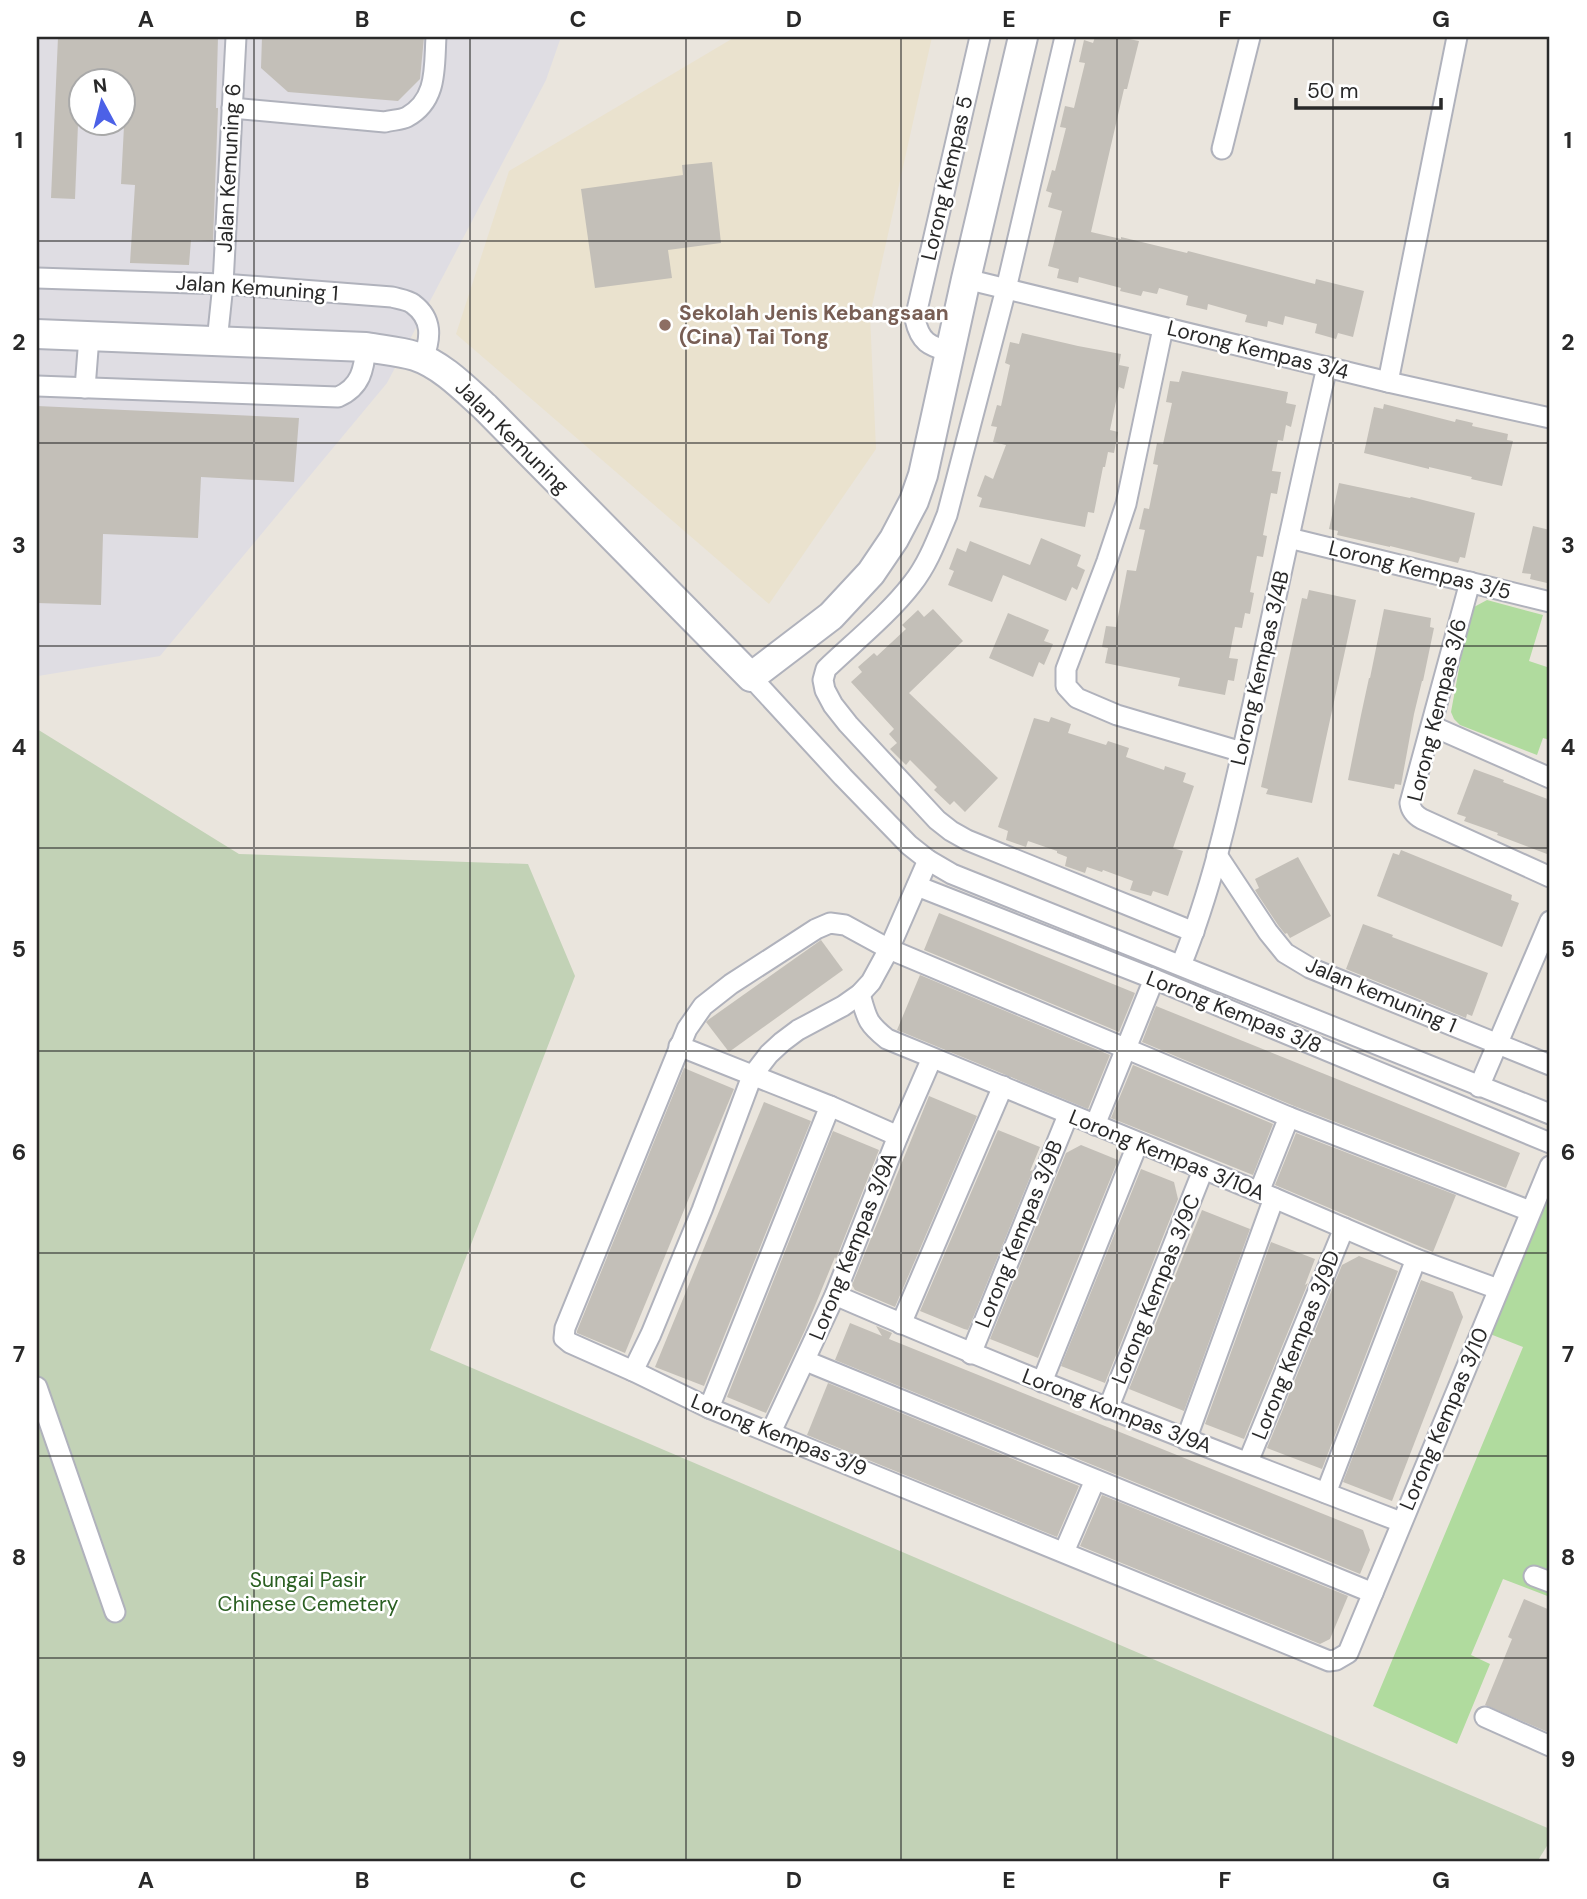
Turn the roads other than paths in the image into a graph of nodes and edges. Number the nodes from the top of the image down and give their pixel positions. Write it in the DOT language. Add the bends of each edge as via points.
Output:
graph roads {
  1 [pos="236,37"];
  2 [pos="436,37"];
  3 [pos="980,37"];
  4 [pos="1023,37"];
  5 [pos="1065,37"];
  6 [pos="1250,37"];
  7 [pos="1457,37"];
  8 [pos="232,108"];
  9 [pos="1222,149"];
  10 [pos="37,278"];
  11 [pos="966,279"];
  12 [pos="223,284"];
  13 [pos="1006,289"];
  14 [pos="1163,328"];
  15 [pos="37,334"];
  16 [pos="89,337"];
  17 [pos="217,342"];
  18 [pos="366,347"];
  19 [pos="950,352"];
  20 [pos="423,359"];
  21 [pos="1327,367"];
  22 [pos="1388,382"];
  23 [pos="37,386"];
  24 [pos="85,388"];
  25 [pos="1550,418"];
  26 [pos="1289,538"];
  27 [pos="1470,582"];
  28 [pos="1550,601"];
  29 [pos="751,677"];
  30 [pos="1432,726"];
  31 [pos="1242,752"];
  32 [pos="1550,775"];
  33 [pos="1217,855"];
  34 [pos="928,860"];
  35 [pos="1550,877"];
  36 [pos="917,886"];
  37 [pos="1550,921"];
  38 [pos="1194,932"];
  39 [pos="889,949"];
  40 [pos="1181,965"];
  41 [pos="1154,979"];
  42 [pos="860,994"];
  43 [pos="1497,1043"];
  44 [pos="679,1046"];
  45 [pos="1126,1048"];
  46 [pos="932,1058"];
  47 [pos="1550,1065"];
  48 [pos="752,1076"];
  49 [pos="1003,1086"];
  50 [pos="1479,1087"];
  51 [pos="830,1106"];
  52 [pos="1550,1114"];
  53 [pos="1068,1115"];
  54 [pos="1289,1117"];
  55 [pos="1095,1125"];
  56 [pos="898,1136"];
  57 [pos="1138,1143"];
  58 [pos="1550,1143"];
  59 [pos="1550,1166"];
  60 [pos="1203,1170"];
  61 [pos="1266,1195"];
  62 [pos="1530,1211"];
  63 [pos="1344,1228"];
  64 [pos="1416,1259"];
  65 [pos="1498,1289"];
  66 [pos="835,1295"];
  67 [pos="901,1324"];
  68 [pos="971,1354"];
  69 [pos="806,1361"];
  70 [pos="633,1371"];
  71 [pos="1042,1382"];
  72 [pos="37,1387"];
  73 [pos="709,1408"];
  74 [pos="1108,1409"];
  75 [pos="771,1432"];
  76 [pos="1186,1440"];
  77 [pos="1248,1462"];
  78 [pos="1095,1480"];
  79 [pos="1325,1493"];
  80 [pos="1401,1522"];
  81 [pos="1064,1552"];
  82 [pos="1373,1593"];
  83 [pos="115,1612"];
  84 [pos="1329,1661"];
  85 [pos="1485,1717"];
  86 [pos="1550,1746"];
  1 -- 8 [label="street, Jalan Kemuning 6"];
  2 -- 8 [label="street" via="432,88 424,104 406,117 386,122"];
  3 -- 19 [label="street, Lorong Kempas 5" via="915,319 923,339"];
  4 -- 11 [label="street"];
  5 -- 13 [label="street"];
  6 -- 9 [label="street"];
  7 -- 22 [label="street"];
  8 -- 12 [label="street, Jalan Kemuning 6"];
  10 -- 12 [label="street, Jalan Kemuning 1"];
  11 -- 13 [label="street, Lorong Kempas 3/4"];
  11 -- 19 [label="street"];
  12 -- 17 [label="street, Jalan Kemuning 6"];
  12 -- 20 [label="street, Jalan Kemuning 1" via="392,297 412,303 426,318 430,332"];
  13 -- 14 [label="street, Lorong Kempas 3/4"];
  13 -- 38 [label="street" via="937,541 913,583 826,669 825,690 848,724 951,831"];
  14 -- 21 [label="street, Lorong Kempas 3/4"];
  14 -- 31 [label="street" via="1126,504 1066,669 1066,685 1077,698 1117,715"];
  15 -- 16 [label="street, Jalan Kemuning"];
  16 -- 17 [label="street, Jalan Kemuning"];
  16 -- 24 [label="street"];
  17 -- 18 [label="street, Jalan Kemuning"];
  18 -- 20 [label="street, Jalan Kemuning"];
  18 -- 24 [label="street" via="355,386 338,397"];
  19 -- 29 [label="street" via="923,475 894,539 871,573 831,616"];
  20 -- 29 [label="street, Jalan Kemuning" via="454,378 485,407"];
  21 -- 22 [label="street, Lorong Kempas 3/4"];
  21 -- 26 [label="street, Lorong Kempas 3/4B"];
  22 -- 25 [label="street, Lorong Kempas 3/4"];
  23 -- 24 [label="street"];
  26 -- 27 [label="street, Lorong Kempas 3/5"];
  26 -- 31 [label="street, Lorong Kempas 3/4B"];
  27 -- 28 [label="street, Lorong Kempas 3/5"];
  27 -- 30 [label="street, Lorong Kempas 3/6"];
  29 -- 34 [label="street" via="852,787"];
  30 -- 32 [label="street"];
  30 -- 35 [label="street, Lorong Kempas 3/6" via="1410,803 1413,812"];
  31 -- 33 [label="street, Lorong Kempas 3/4B"];
  33 -- 38 [label="street, Lorong Kempas 3/4B"];
  33 -- 43 [label="street, Jalan kemuning 1" via="1285,953 1310,968"];
  34 -- 36 [label="street"];
  34 -- 40 [label="street" via="952,874"];
  36 -- 39 [label="street"];
  36 -- 41 [label="street, Lorong Kempas 3/8"];
  37 -- 43 [label="street"];
  38 -- 40 [label="street, Lorong Kempas 3/4B"];
  39 -- 42 [label="street"];
  39 -- 44 [label="street, Lorong Kempas 3/9" via="845,925 830,923 816,929 703,1006"];
  39 -- 45 [label="street, Lorong Kempas 3/9"];
  40 -- 50 [label="street"];
  41 -- 45 [label="street"];
  41 -- 58 [label="street, Lorong Kempas 3/8"];
  42 -- 46 [label="street, Lorong Kempas 3/10A" via="873,1028"];
  42 -- 48 [label="street" via="782,1042"];
  43 -- 47 [label="street, Jalan kemuning 1"];
  43 -- 50 [label="street"];
  44 -- 48 [label="street"];
  44 -- 70 [label="street, Lorong Kempas 3/9" via="565,1328 564,1338 570,1343"];
  45 -- 54 [label="street, Lorong Kempas 3/9"];
  45 -- 55 [label="street"];
  46 -- 49 [label="street, Lorong Kempas 3/10A"];
  46 -- 56 [label="street, Lorong Kempas 3/9A"];
  48 -- 51 [label="street"];
  48 -- 70 [label="street" via="702,1210"];
  49 -- 53 [label="street, Lorong Kempas 3/10A"];
  49 -- 67 [label="street"];
  50 -- 52 [label="street"];
  51 -- 56 [label="street"];
  51 -- 73 [label="street"];
  53 -- 55 [label="street, Lorong Kempas 3/10A"];
  53 -- 68 [label="street, Lorong Kempas 3/9B"];
  54 -- 61 [label="street"];
  54 -- 62 [label="street, Lorong Kempas 3/9"];
  55 -- 57 [label="street, Lorong Kempas 3/10A"];
  56 -- 66 [label="street, Lorong Kempas 3/9A"];
  57 -- 60 [label="street, Lorong Kempas 3/10A"];
  57 -- 71 [label="street"];
  59 -- 62 [label="street, Lorong Kempas 3/10"];
  60 -- 61 [label="street, Lorong Kempas 3/10A"];
  60 -- 74 [label="street, Lorong Kempas 3/9C"];
  61 -- 63 [label="street, Lorong Kempas 3/10A"];
  61 -- 76 [label="street"];
  62 -- 65 [label="street, Lorong Kempas 3/10"];
  63 -- 64 [label="street, Lorong Kempas 3/10A"];
  63 -- 77 [label="street, Lorong Kempas 3/9D"];
  64 -- 65 [label="street, Lorong Kempas 3/10A"];
  64 -- 79 [label="street"];
  65 -- 80 [label="street, Lorong Kempas 3/10"];
  66 -- 67 [label="street, Lorong Kompas 3/9A"];
  66 -- 69 [label="street, Lorong Kempas 3/9A"];
  67 -- 68 [label="street, Lorong Kompas 3/9A"];
  68 -- 71 [label="street, Lorong Kompas 3/9A"];
  69 -- 75 [label="street, Lorong Kempas 3/9A"];
  69 -- 78 [label="street"];
  70 -- 73 [label="street, Lorong Kempas 3/9"];
  71 -- 74 [label="street, Lorong Kompas 3/9A"];
  72 -- 83 [label="street"];
  73 -- 75 [label="street, Lorong Kempas 3/9"];
  74 -- 76 [label="street, Lorong Kompas 3/9A"];
  75 -- 81 [label="street, Lorong Kempas 3/9"];
  76 -- 77 [label="street, Lorong Kompas 3/9A"];
  77 -- 79 [label="street, Lorong Kompas 3/9A"];
  78 -- 81 [label="street"];
  78 -- 82 [label="street"];
  79 -- 80 [label="street, Lorong Kompas 3/9A"];
  80 -- 82 [label="street, Lorong Kempas 3/10"];
  81 -- 84 [label="street, Lorong Kempas 3/9"];
  82 -- 84 [label="street, Lorong Kempas 3/10" via="1348,1653"];
  85 -- 86 [label="street"];
}
